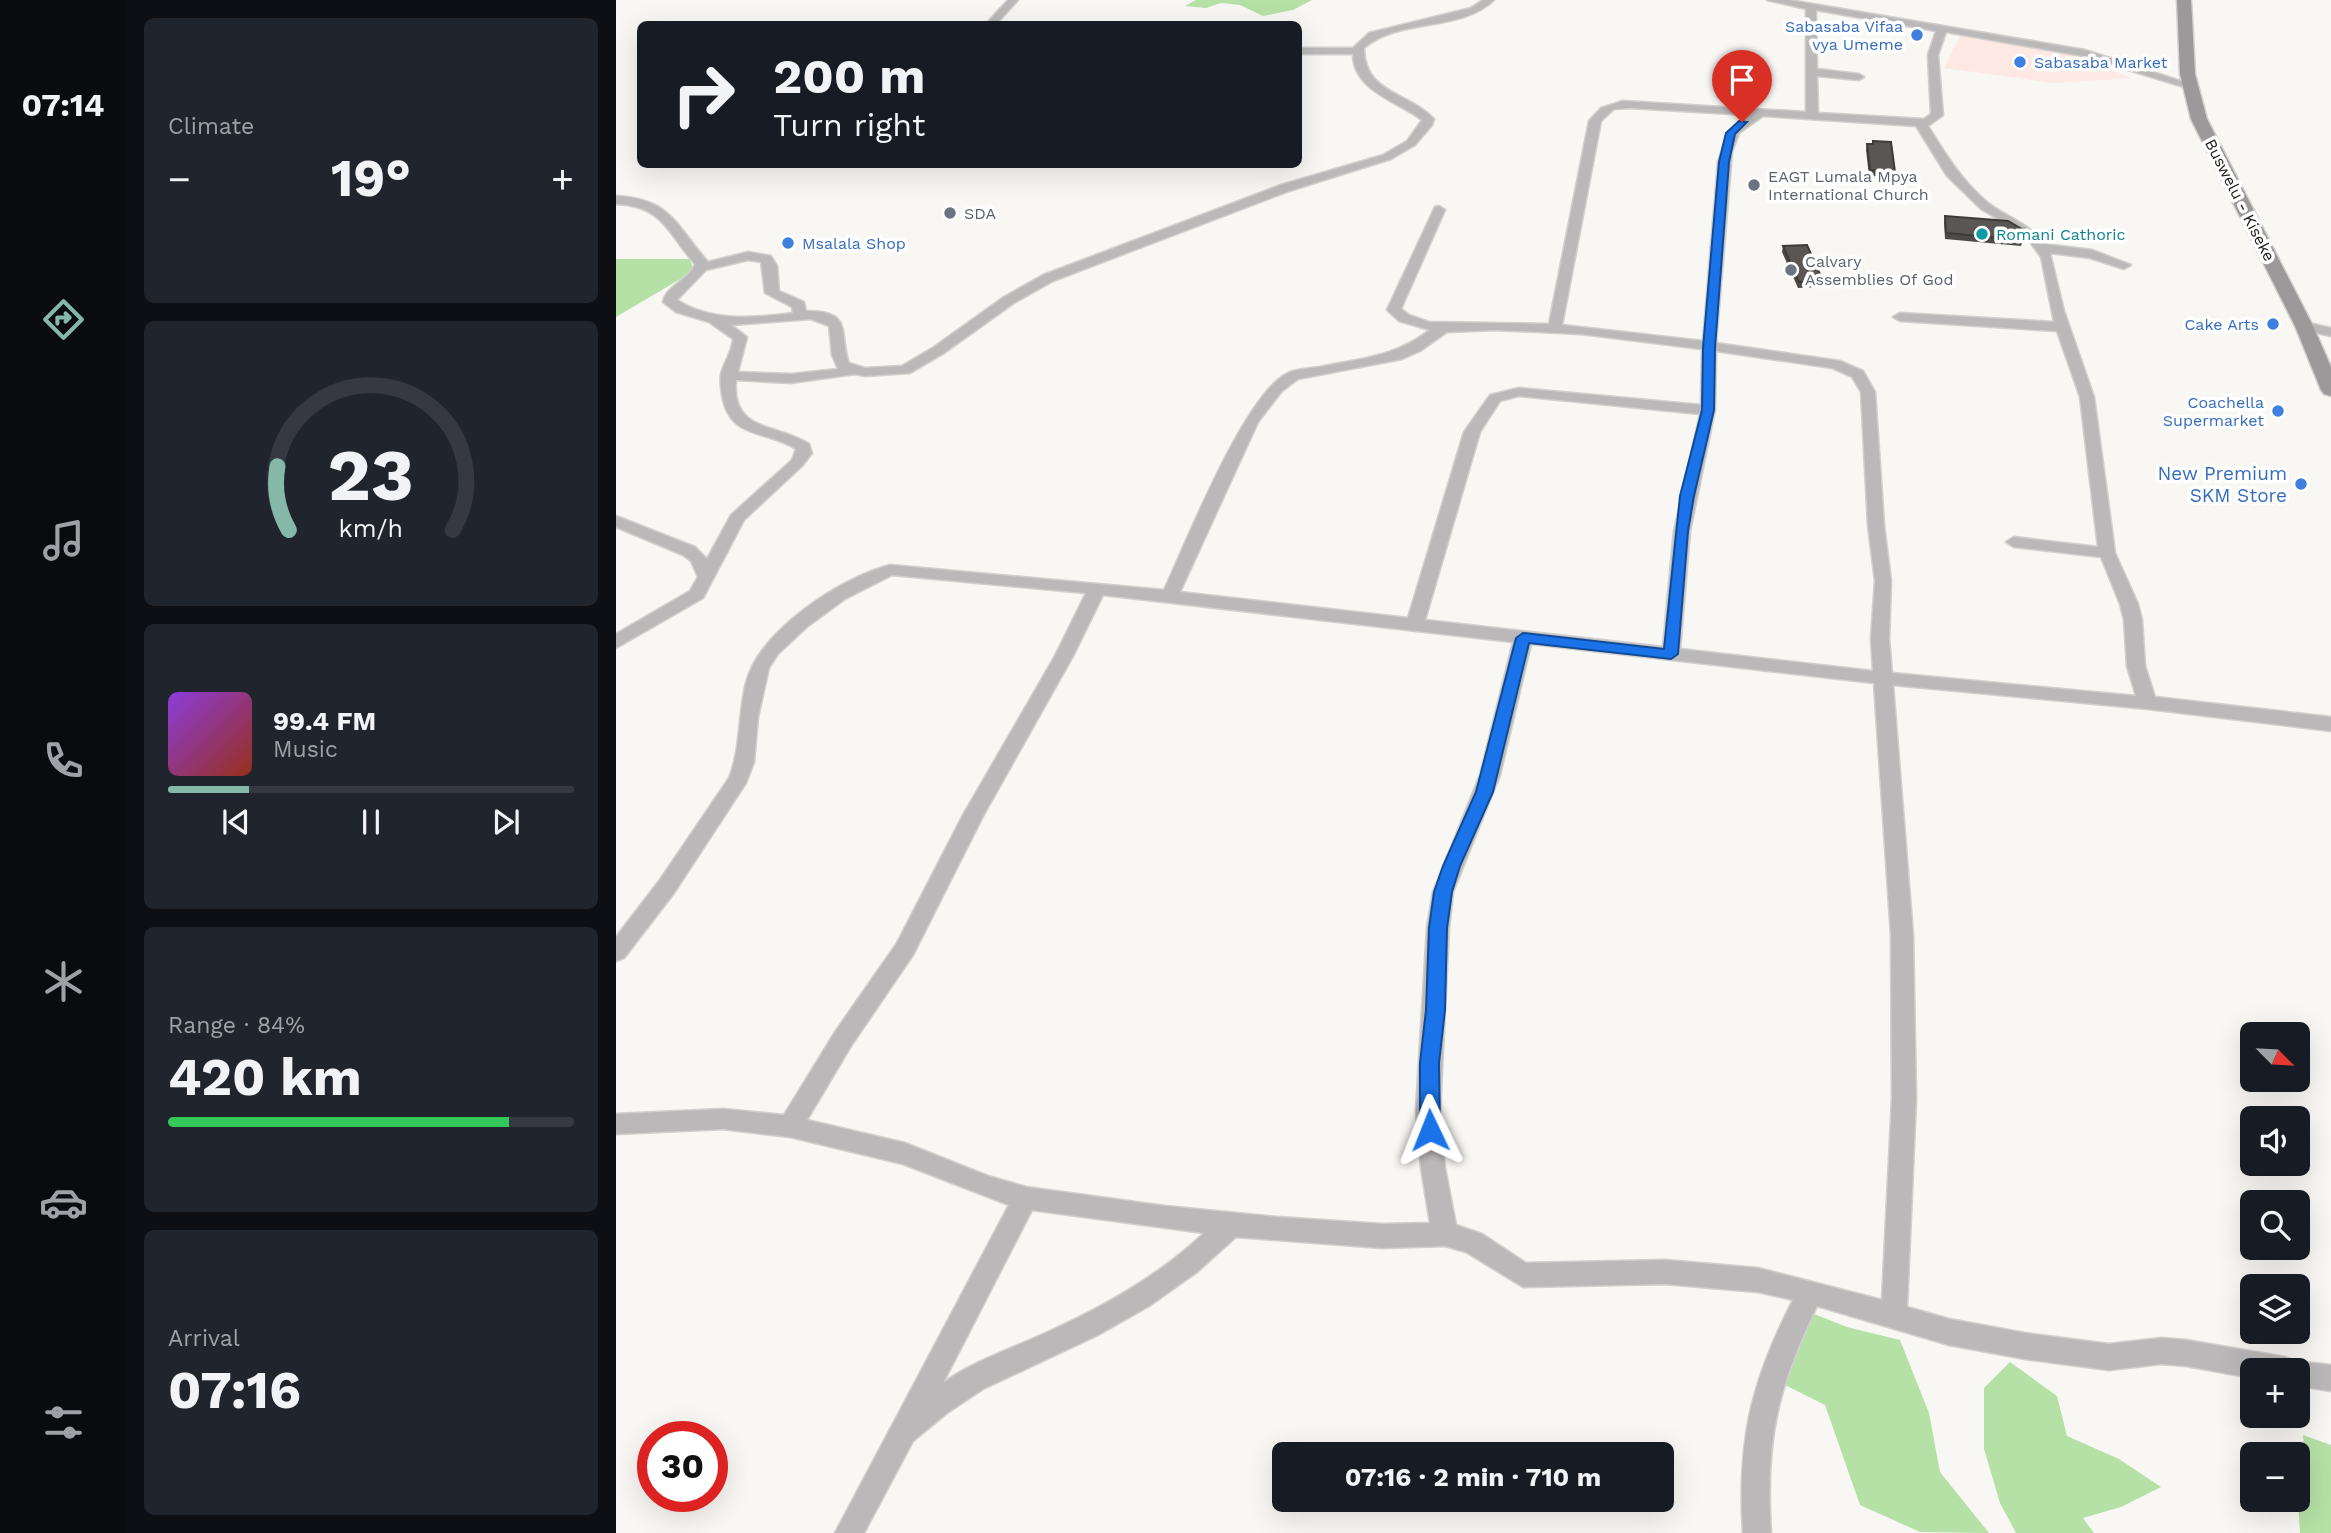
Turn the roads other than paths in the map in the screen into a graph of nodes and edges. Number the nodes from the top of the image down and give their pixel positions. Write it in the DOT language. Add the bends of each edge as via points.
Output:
graph roads {
  1 [pos="1013,0"];
  2 [pos="1489,0"];
  3 [pos="1777,0"];
  4 [pos="2184,0"];
  5 [pos="1811,7"];
  6 [pos="994,21"];
  7 [pos="1942,29"];
  8 [pos="1302,51"];
  9 [pos="1356,51"];
  10 [pos="1812,72"];
  11 [pos="1859,77"];
  12 [pos="2188,85"];
  13 [pos="1760,113"];
  14 [pos="1812,117"];
  15 [pos="1920,124"];
  16 [pos="616,200"];
  17 [pos="1439,210"];
  18 [pos="2043,248"];
  19 [pos="2124,265"];
  20 [pos="703,267"];
  21 [pos="800,316"];
  22 [pos="1900,317"];
  23 [pos="713,319"];
  24 [pos="2304,326"];
  25 [pos="1444,327"];
  26 [pos="1555,327"];
  27 [pos="2062,327"];
  28 [pos="2331,332"];
  29 [pos="1709,348"];
  30 [pos="853,370"];
  31 [pos="728,374"];
  32 [pos="2331,390"];
  33 [pos="1708,410"];
  34 [pos="616,521"];
  35 [pos="2014,542"];
  36 [pos="2107,554"];
  37 [pos="706,577"];
  38 [pos="1097,589"];
  39 [pos="1169,597"];
  40 [pos="1414,626"];
  41 [pos="1523,638"];
  42 [pos="616,642"];
  43 [pos="1671,654"];
  44 [pos="1883,678"];
  45 [pos="2148,703"];
  46 [pos="2331,724"];
  47 [pos="616,953"];
  48 [pos="616,1124"];
  49 [pos="790,1126"];
  50 [pos="1026,1199"];
  51 [pos="1231,1224"];
  52 [pos="1444,1234"];
  53 [pos="1811,1292"];
  54 [pos="1894,1317"];
  55 [pos="2240,1363"];
  56 [pos="2310,1375"];
  57 [pos="2331,1378"];
  58 [pos="905,1430"];
  59 [pos="849,1533"];
  60 [pos="1756,1533"];
  1 -- 6 [label="street"];
  2 -- 9 [label="street" via="1459,15 1373,34 1360,41"];
  3 -- 5 [label="street"];
  4 -- 12 [label="main road, Buswelu - Kiseke"];
  5 -- 7 [label="street"];
  5 -- 10 [label="street"];
  7 -- 12 [label="street" via="2085,53"];
  7 -- 15 [label="street" via="1933,55 1937,118"];
  8 -- 9 [label="street"];
  9 -- 30 [label="street" via="1362,69 1378,89 1428,119 1422,131 1399,151 1285,188 1048,278 905,370"];
  10 -- 11 [label="street"];
  10 -- 14 [label="street"];
  12 -- 24 [label="main road, Buswelu - Kiseke" via="2215,154"];
  13 -- 14 [label="street"];
  13 -- 26 [label="street" via="1632,105 1604,108 1595,121"];
  13 -- 29 [label="street" via="1734,129 1726,150"];
  14 -- 15 [label="street"];
  15 -- 18 [label="street" via="1951,173 1985,206 2029,232"];
  16 -- 20 [label="street" via="640,204 664,216"];
  17 -- 25 [label="street" via="1394,310 1409,321"];
  18 -- 19 [label="street" via="2092,254"];
  18 -- 27 [label="street"];
  20 -- 21 [label="street" via="748,256 765,259 772,293 799,305"];
  20 -- 23 [label="street" via="675,291 670,302"];
  21 -- 23 [label="street"];
  21 -- 30 [label="street" via="833,321 838,327 840,360"];
  22 -- 27 [label="street"];
  23 -- 31 [label="street" via="740,337"];
  24 -- 28 [label="street"];
  24 -- 32 [label="main road, Buswelu - Kiseke"];
  25 -- 26 [label="street"];
  25 -- 39 [label="street" via="1397,356 1293,376 1277,388 1251,421"];
  26 -- 29 [label="street"];
  27 -- 36 [label="street" via="2092,422"];
  29 -- 33 [label="street"];
  29 -- 44 [label="street" via="1845,366 1867,387 1883,581"];
  30 -- 31 [label="street" via="799,377"];
  31 -- 37 [label="street" via="728,392 739,420 757,431 797,441 804,453 737,518"];
  33 -- 40 [label="street" via="1519,392 1495,398 1472,432"];
  33 -- 43 [label="street" via="1687,496"];
  34 -- 37 [label="street" via="689,551 698,558"];
  35 -- 36 [label="street"];
  36 -- 45 [label="street" via="2129,604 2137,676"];
  37 -- 42 [label="street" via="685,604"];
  38 -- 39 [label="street"];
  38 -- 47 [label="street" via="890,570 860,582 811,615 761,664 739,779 687,861"];
  38 -- 49 [label="street" via="905,949"];
  39 -- 40 [label="street"];
  40 -- 41 [label="street"];
  41 -- 43 [label="street"];
  41 -- 52 [label="street" via="1490,775 1451,866 1438,928 1428,1110"];
  43 -- 44 [label="street"];
  44 -- 45 [label="street"];
  44 -- 54 [label="street" via="1902,935 1904,1099"];
  45 -- 46 [label="street"];
  48 -- 49 [label="street" via="723,1119"];
  49 -- 50 [label="street" via="905,1154"];
  50 -- 51 [label="street"];
  50 -- 58 [label="street"];
  51 -- 52 [label="street" via="1370,1236"];
  51 -- 58 [label="street" via="1191,1263 1158,1286 1075,1332 972,1380"];
  52 -- 53 [label="street" via="1473,1242 1523,1275 1665,1272 1758,1280"];
  53 -- 54 [label="street"];
  53 -- 60 [label="street" via="1782,1346 1761,1409 1755,1452"];
  54 -- 55 [label="street" via="2025,1346 2109,1357 2161,1351"];
  56 -- 57 [label="street"];
  58 -- 59 [label="street"];
}
